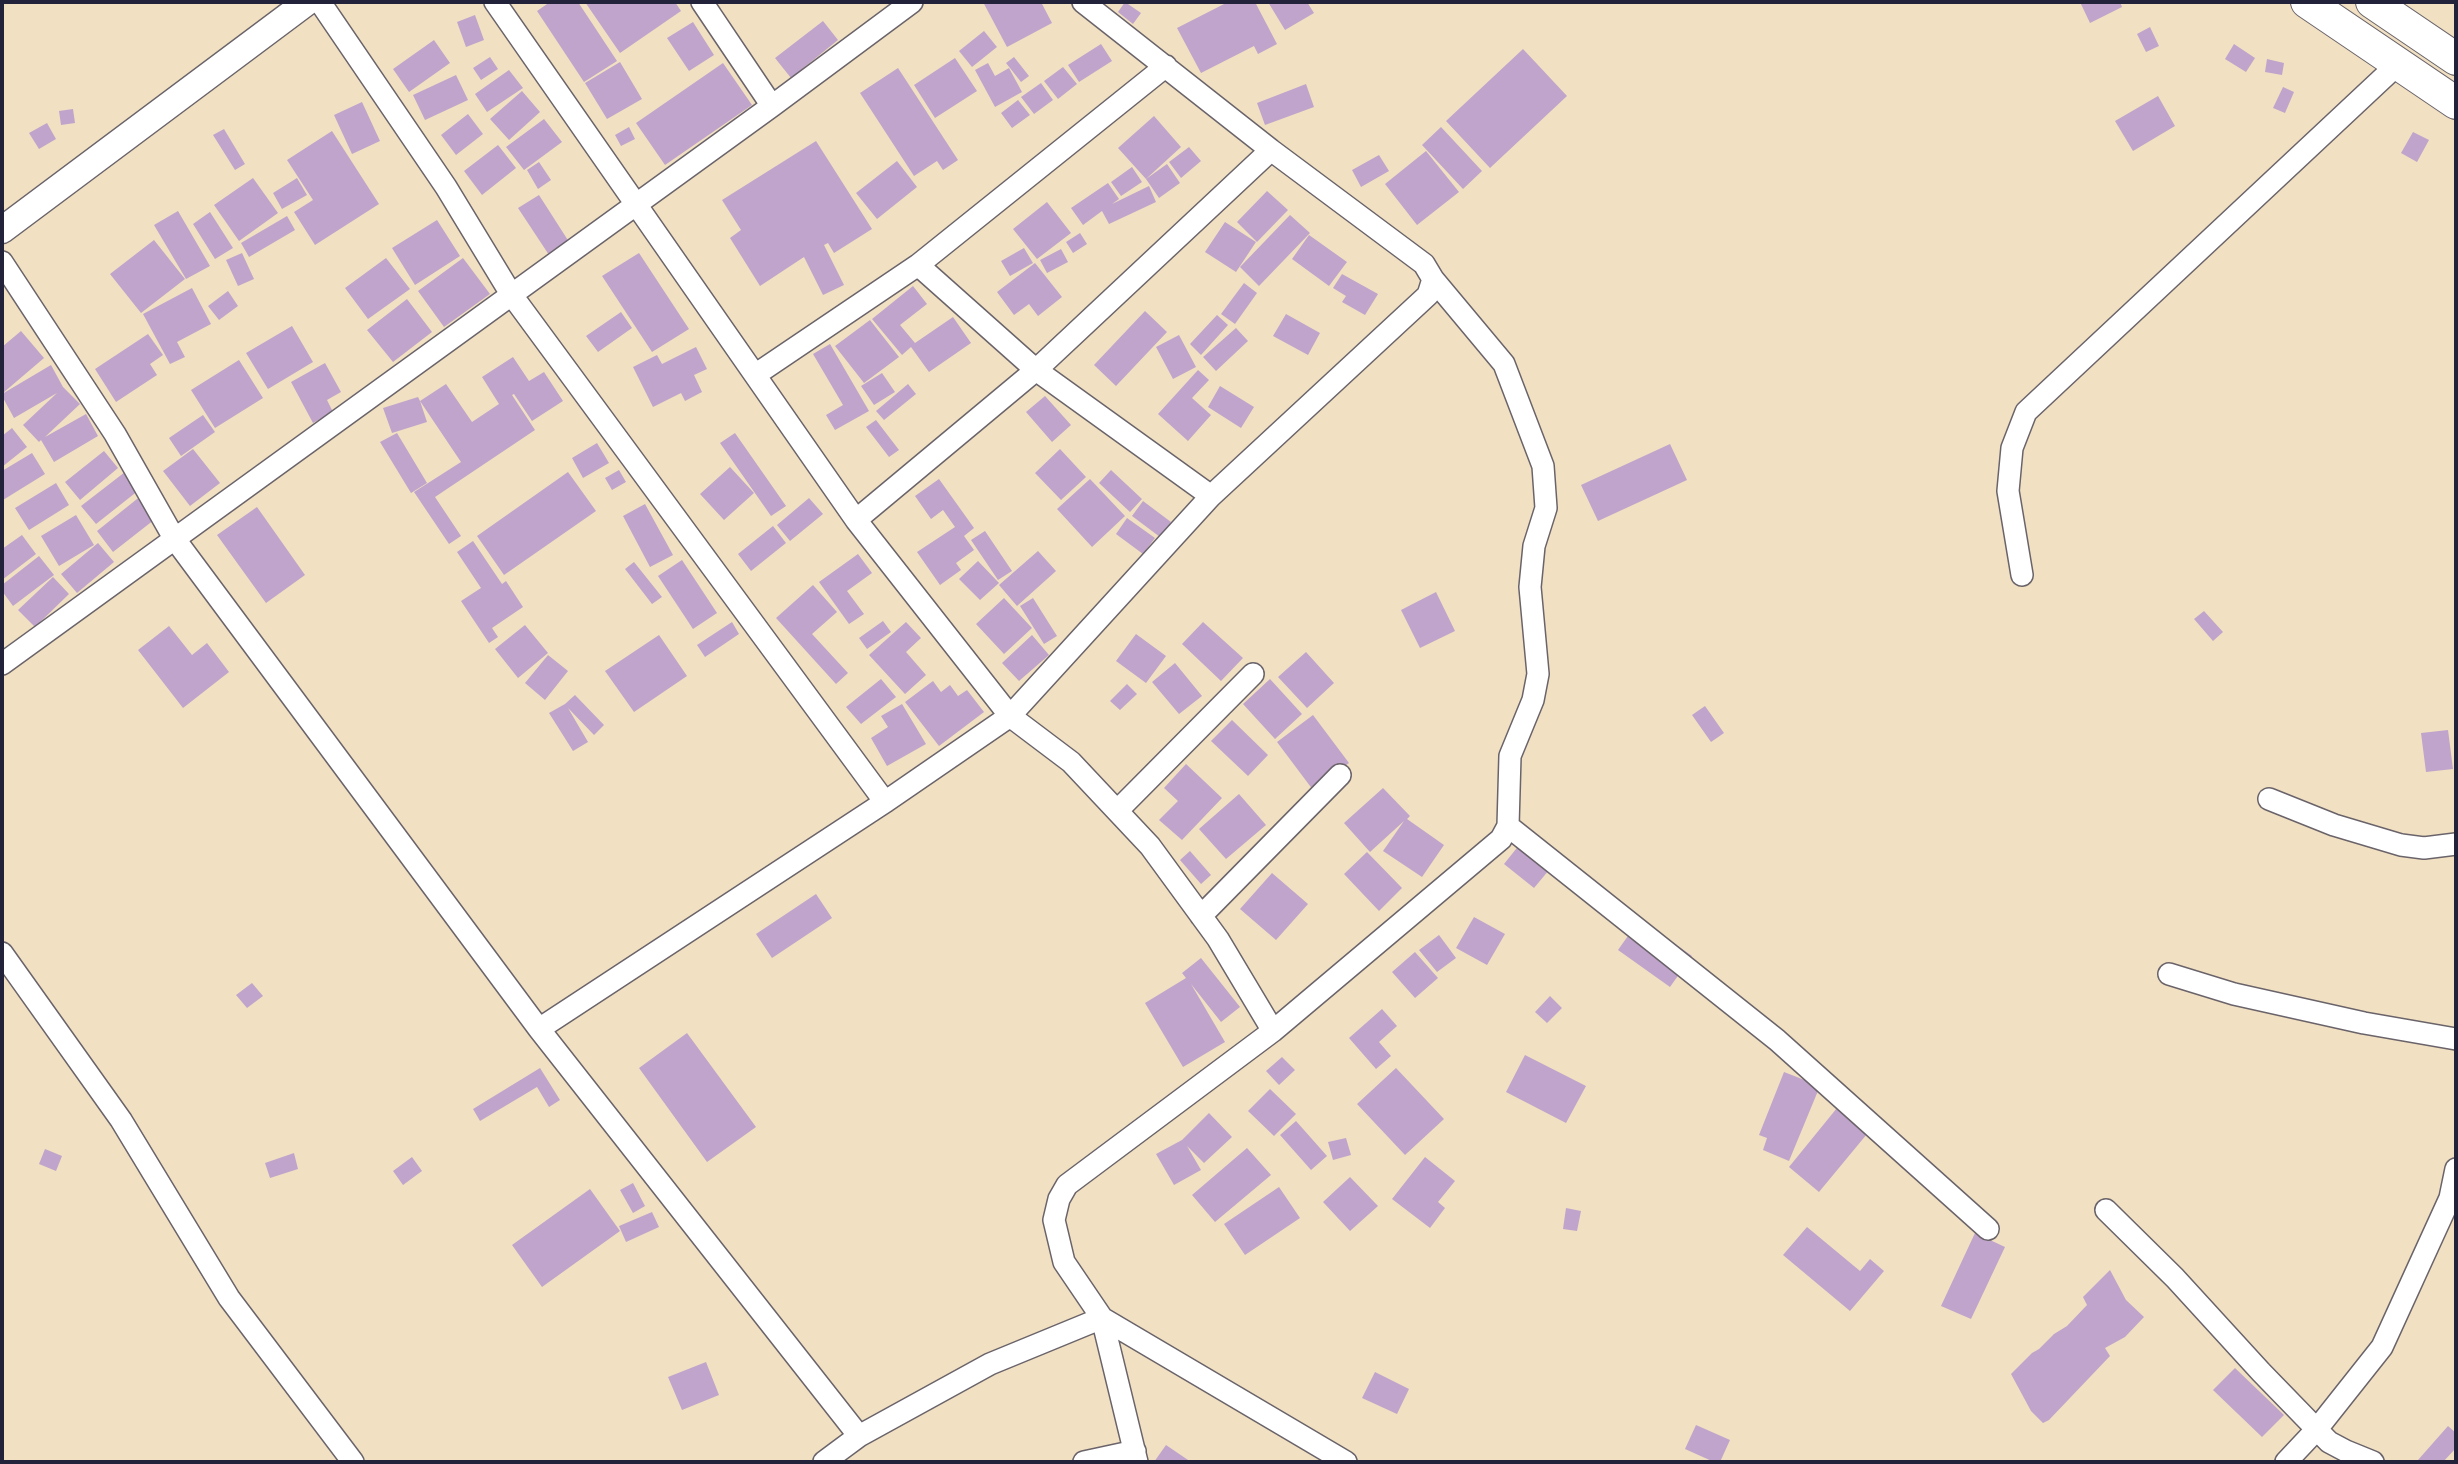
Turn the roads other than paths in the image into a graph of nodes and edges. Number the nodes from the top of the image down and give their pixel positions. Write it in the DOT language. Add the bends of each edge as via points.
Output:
graph roads {
  1 [pos="307,2"];
  2 [pos="320,2"];
  3 [pos="495,2"];
  4 [pos="702,2"];
  5 [pos="912,2"];
  6 [pos="1083,2"];
  7 [pos="2307,2"];
  8 [pos="2372,2"];
  9 [pos="2456,59"];
  10 [pos="2398,64"];
  11 [pos="1166,66"];
  12 [pos="2456,103"];
  13 [pos="772,106"];
  14 [pos="1270,150"];
  15 [pos="636,205"];
  16 [pos="2,230"];
  17 [pos="2,262"];
  18 [pos="918,265"];
  19 [pos="1433,279"];
  20 [pos="511,294"];
  21 [pos="1036,370"];
  22 [pos="755,375"];
  23 [pos="1211,496"];
  24 [pos="856,520"];
  25 [pos="174,538"];
  26 [pos="2022,575"];
  27 [pos="2,664"];
  28 [pos="1253,674"];
  29 [pos="1010,716"];
  30 [pos="1340,775"];
  31 [pos="2269,799"];
  32 [pos="885,802"];
  33 [pos="1118,810"];
  34 [pos="1508,826"];
  35 [pos="2456,844"];
  36 [pos="1201,916"];
  37 [pos="2,953"];
  38 [pos="2169,974"];
  39 [pos="539,1029"];
  40 [pos="1273,1031"];
  41 [pos="2456,1039"];
  42 [pos="2456,1169"];
  43 [pos="2453,1198"];
  44 [pos="2106,1210"];
  45 [pos="1988,1229"];
  46 [pos="1102,1318"];
  47 [pos="2317,1429"];
  48 [pos="859,1436"];
  49 [pos="1136,1457"];
  50 [pos="353,1462"];
  51 [pos="824,1462"];
  52 [pos="1084,1462"];
  53 [pos="1346,1462"];
  54 [pos="2286,1462"];
  55 [pos="2373,1462"];
  1 -- 16 [label="main road"];
  2 -- 20 [label="street" via="446,187"];
  3 -- 15 [label="street"];
  4 -- 13 [label="street"];
  5 -- 13 [label="street"];
  6 -- 11 [label="street"];
  7 -- 10 [label="highway"];
  8 -- 9 [label="highway"];
  10 -- 12 [label="highway"];
  10 -- 26 [label="street" via="2026,412 2012,448 2008,491"];
  11 -- 14 [label="street"];
  11 -- 18 [label="street"];
  13 -- 15 [label="street"];
  14 -- 19 [label="street" via="1424,264"];
  14 -- 21 [label="street"];
  15 -- 20 [label="street"];
  15 -- 22 [label="street"];
  17 -- 25 [label="street" via="116,434"];
  18 -- 21 [label="street"];
  18 -- 22 [label="street"];
  19 -- 23 [label="street" via="1428,295"];
  19 -- 34 [label="street" via="1504,364 1543,466 1546,508 1534,546 1530,587 1538,674 1533,700 1510,756"];
  20 -- 25 [label="street"];
  20 -- 32 [label="street"];
  21 -- 23 [label="street"];
  21 -- 24 [label="street"];
  22 -- 24 [label="street"];
  23 -- 29 [label="street"];
  24 -- 29 [label="street"];
  25 -- 27 [label="street"];
  25 -- 39 [label="street"];
  28 -- 33 [label="street"];
  29 -- 32 [label="street"];
  29 -- 33 [label="street" via="1071,762"];
  30 -- 36 [label="street"];
  31 -- 35 [label="street" via="2401,845"];
  32 -- 39 [label="street"];
  33 -- 36 [label="street"];
  34 -- 40 [label="street" via="1501,839"];
  34 -- 45 [label="street" via="1777,1040"];
  36 -- 40 [label="street"];
  37 -- 50 [label="street" via="121,1120 229,1298"];
  38 -- 41 [label="street" via="2351,1020"];
  39 -- 48 [label="street"];
  40 -- 46 [label="street" via="1067,1185 1054,1220 1064,1262"];
  42 -- 43 [label="street"];
  43 -- 47 [label="street" via="2382,1347"];
  44 -- 47 [label="street"];
  46 -- 48 [label="street" via="990,1364"];
  46 -- 49 [label="street"];
  46 -- 53 [label="street"];
  47 -- 54 [label="street"];
  47 -- 55 [label="street" via="2329,1442"];
  48 -- 51 [label="street"];
  49 -- 52 [label="street"];
}
